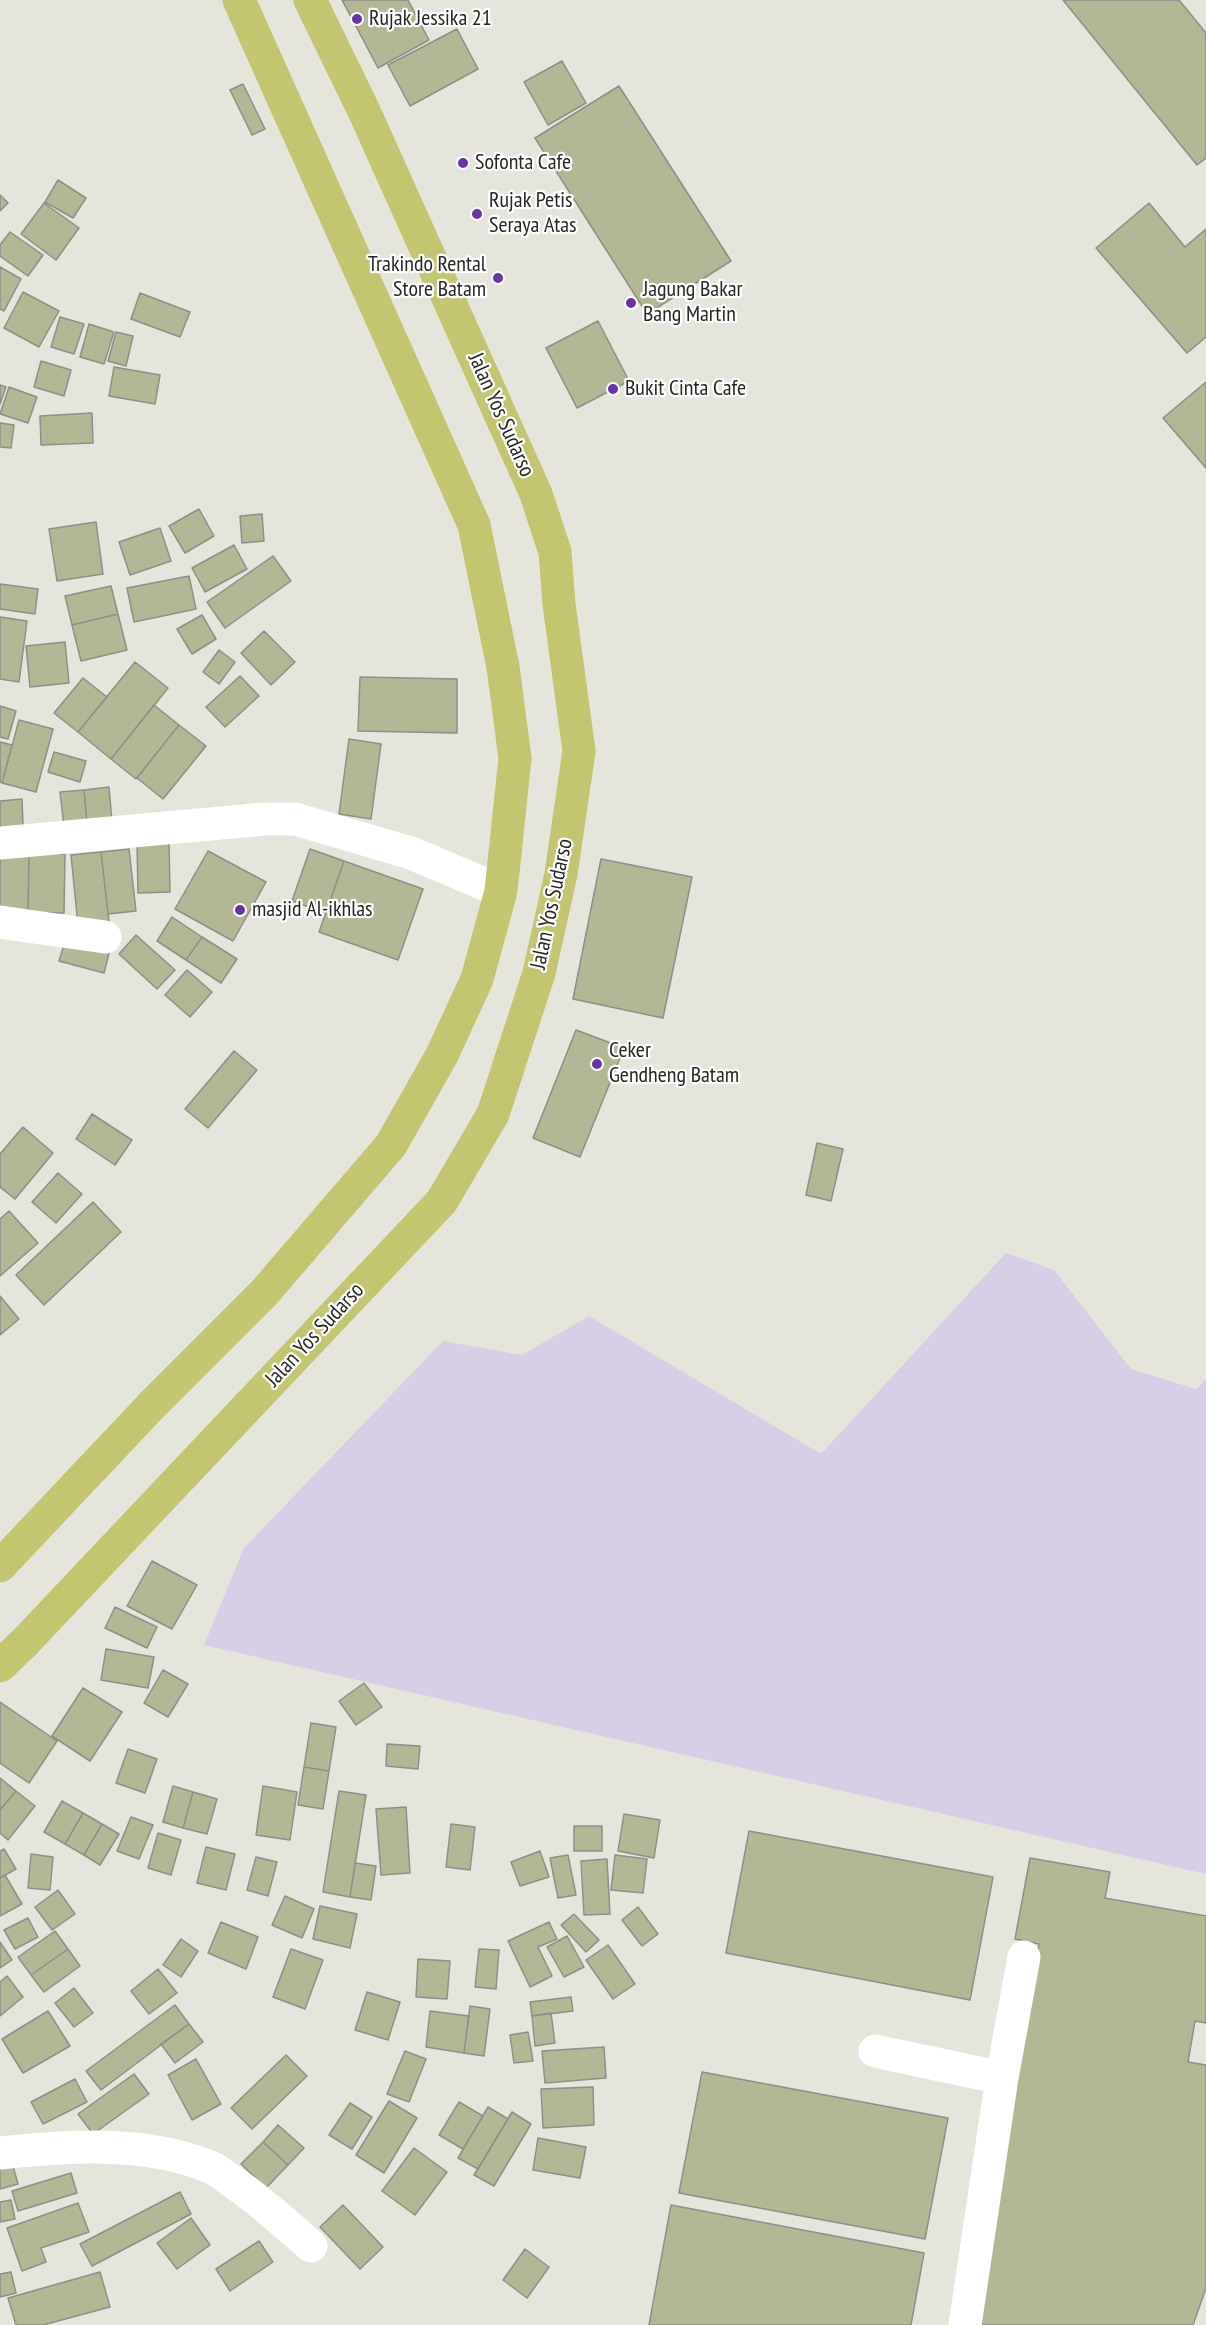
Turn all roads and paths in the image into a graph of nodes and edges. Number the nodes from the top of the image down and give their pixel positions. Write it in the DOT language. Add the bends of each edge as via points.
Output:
graph roads {
  1 [pos="239,0"];
  2 [pos="310,0"];
  3 [pos="0,843"];
  4 [pos="501,891"];
  5 [pos="0,922"];
  6 [pos="105,937"];
  7 [pos="0,1566"];
  8 [pos="0,1666"];
  9 [pos="1024,1957"];
  10 [pos="875,2051"];
  11 [pos="1002,2078"];
  12 [pos="0,2153"];
  13 [pos="311,2246"];
  14 [pos="965,2325"];
  1 -- 4 [label="main road" via="474,525 503,667 515,758"];
  2 -- 8 [label="main road, Jalan Yos Sudarso" via="536,494 555,552 579,751 561,874 539,972 493,1114 442,1201"];
  3 -- 4 [label="street" via="296,819 411,852"];
  4 -- 7 [label="main road" via="477,979 442,1055 391,1145 264,1293"];
  5 -- 6 [label="street"];
  9 -- 11 [label="street"];
  10 -- 11 [label="street"];
  11 -- 14 [label="street"];
  12 -- 13 [label="street" via="76,2147 131,2149 212,2167 255,2197"];
}
